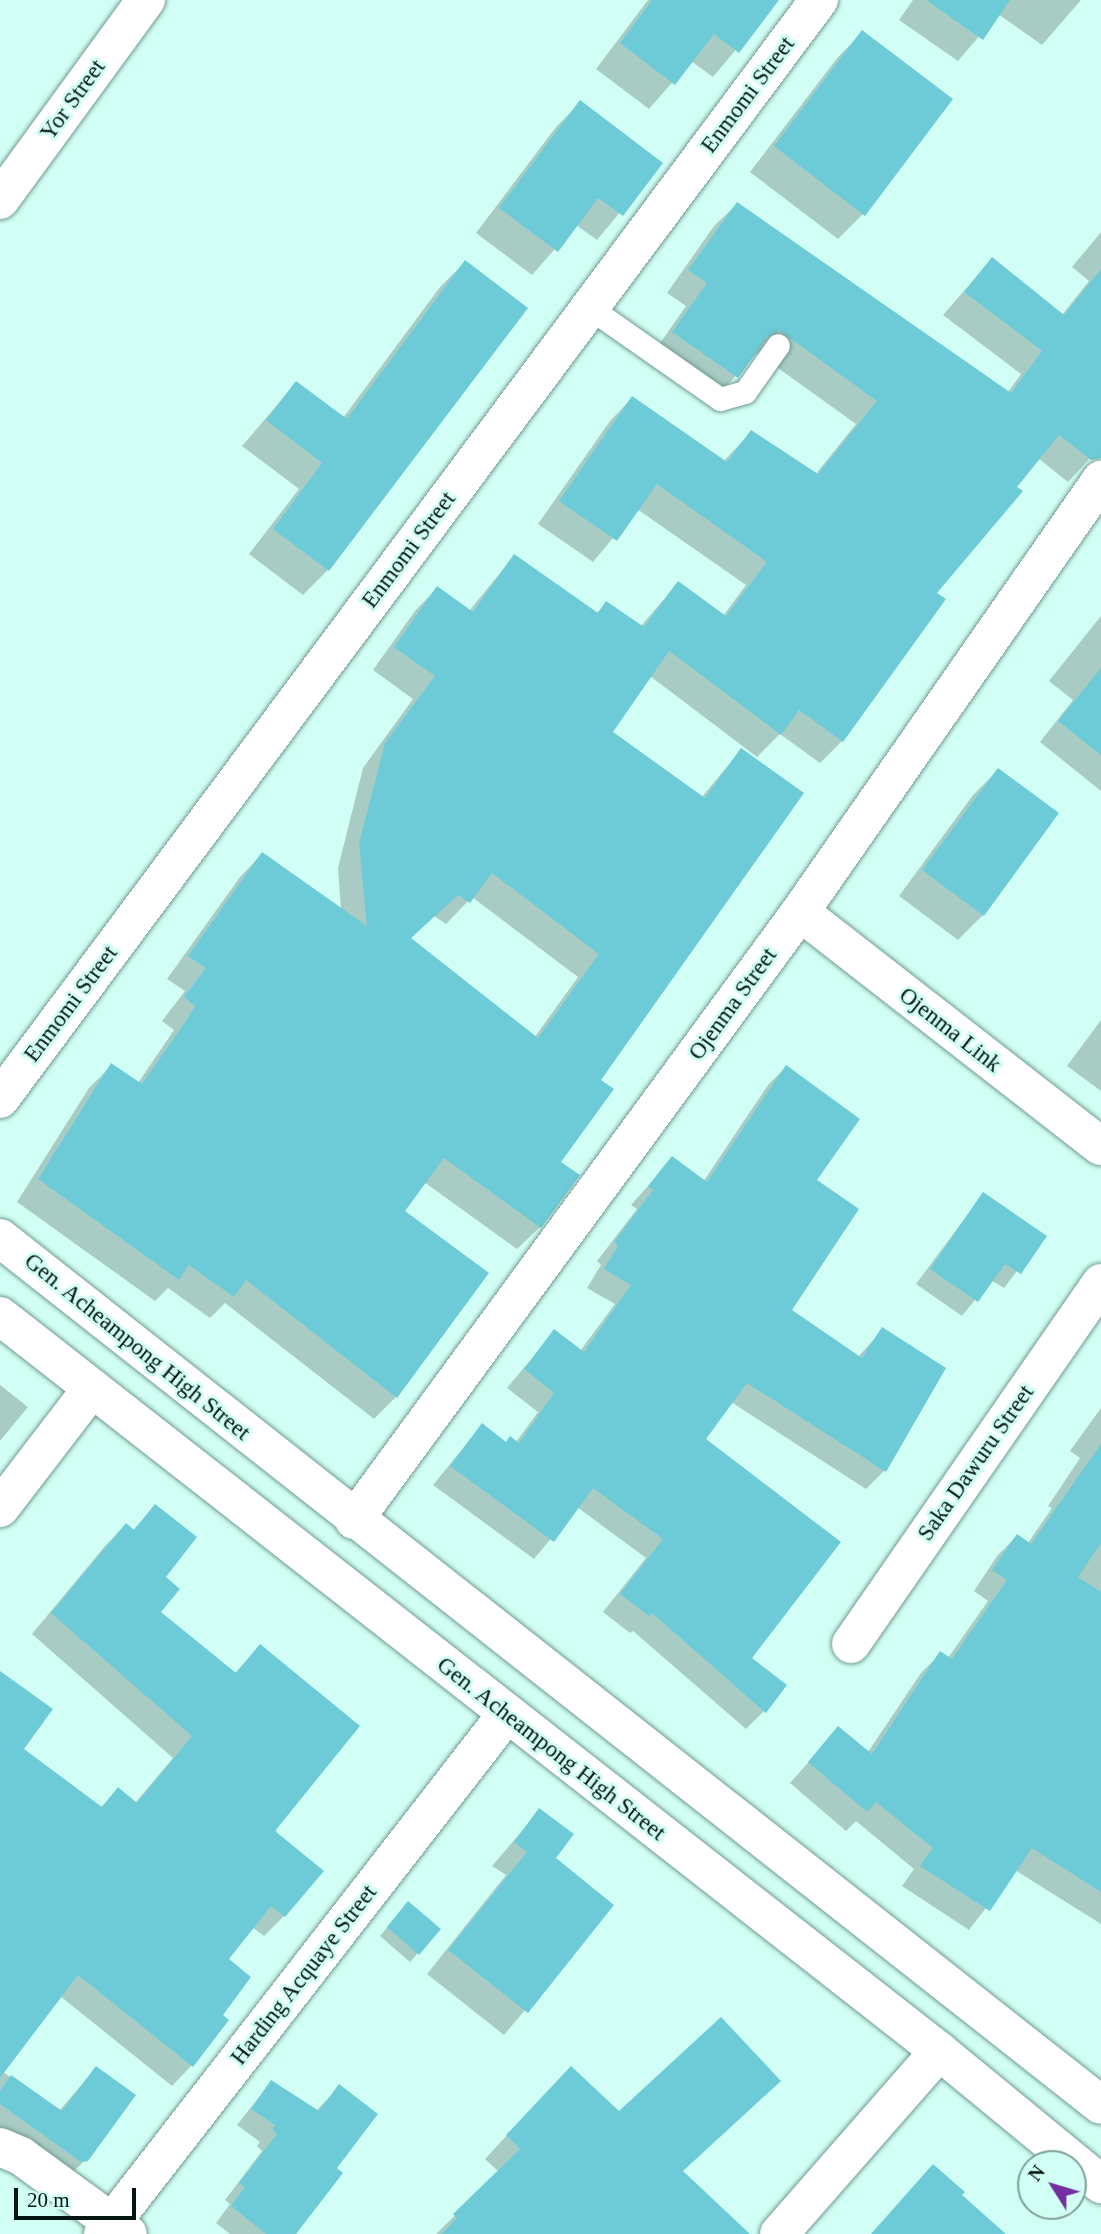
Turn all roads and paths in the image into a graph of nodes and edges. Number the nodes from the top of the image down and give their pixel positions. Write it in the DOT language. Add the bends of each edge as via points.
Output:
graph roads {
  1 [pos="146,0"];
  2 [pos="819,0"];
  3 [pos="0,200"];
  4 [pos="590,308"];
  5 [pos="778,345"];
  6 [pos="1101,480"];
  7 [pos="800,912"];
  8 [pos="0,1099"];
  9 [pos="1101,1146"];
  10 [pos="0,1238"];
  11 [pos="1101,1283"];
  12 [pos="0,1316"];
  13 [pos="92,1388"];
  14 [pos="0,1508"];
  15 [pos="354,1520"];
  16 [pos="851,1644"];
  17 [pos="506,1715"];
  18 [pos="939,2051"];
  19 [pos="1101,2105"];
  20 [pos="0,2147"];
  21 [pos="1101,2184"];
  22 [pos="114,2230"];
  23 [pos="779,2234"];
  1 -- 3 [label="street, Yor Street"];
  2 -- 4 [label="street, Enmomi Street"];
  4 -- 5 [label="lane" via="720,399 745,393"];
  4 -- 8 [label="street, Enmomi Street"];
  6 -- 7 [label="street, Ojenma Street"];
  7 -- 9 [label="street, Ojenma Link"];
  7 -- 15 [label="street, Ojenma Street"];
  10 -- 15 [label="street, Gen. Acheampong High Street"];
  11 -- 16 [label="street, Saka Dawuru Street"];
  12 -- 13 [label="street, Gen. Acheampong High Street"];
  13 -- 14 [label="street"];
  13 -- 17 [label="street, Gen. Acheampong High Street"];
  15 -- 19 [label="street, Gen. Acheampong High Street" via="957,1987"];
  17 -- 18 [label="street, Gen. Acheampong High Street"];
  17 -- 22 [label="street, Harding Acquaye Street"];
  18 -- 21 [label="street, Gen. Acheampong High Street"];
  18 -- 23 [label="street"];
  20 -- 22 [label="street" via="21,2157"];
}
